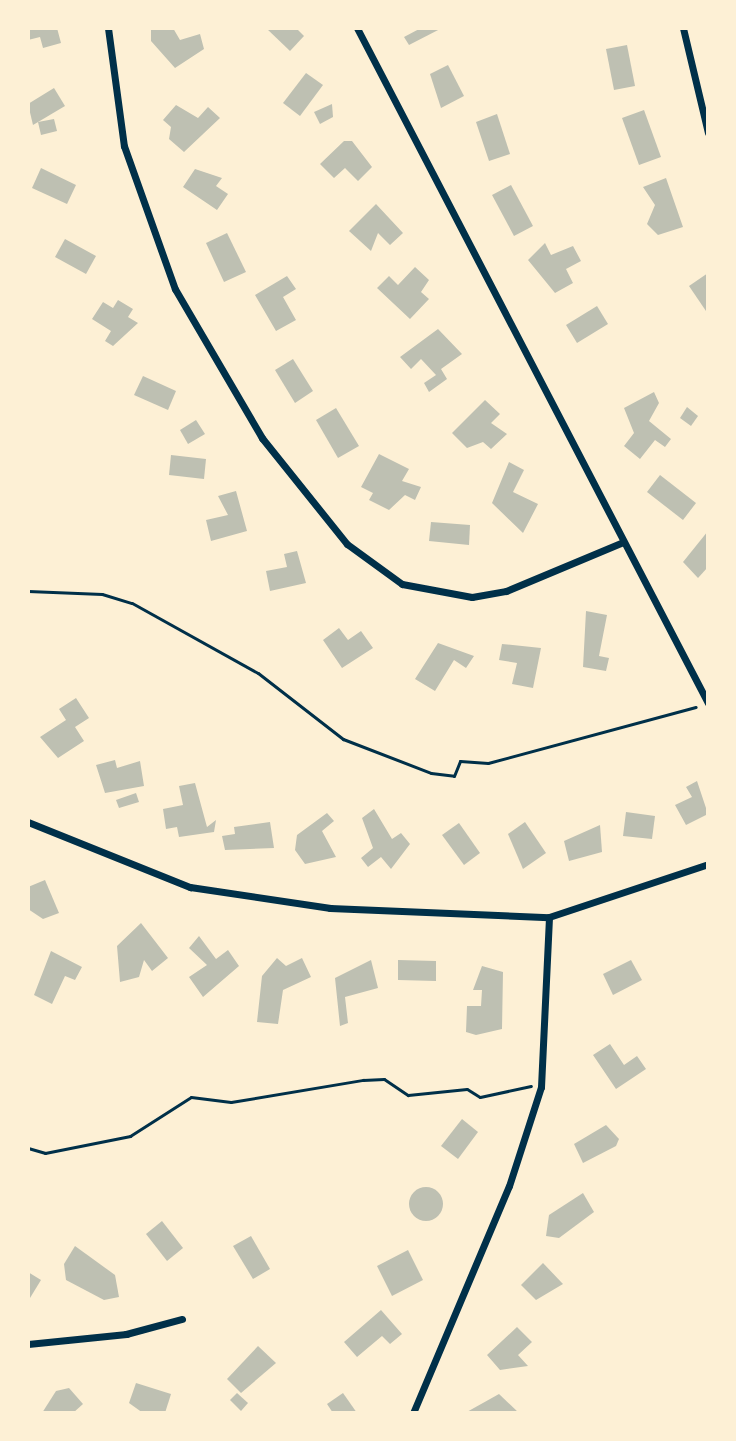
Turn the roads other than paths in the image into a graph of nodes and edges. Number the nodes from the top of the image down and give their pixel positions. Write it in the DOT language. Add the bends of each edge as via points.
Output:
graph roads {
  1 [pos="108,28"];
  2 [pos="357,28"];
  3 [pos="683,28"];
  4 [pos="708,133"];
  5 [pos="623,542"];
  6 [pos="708,703"];
  7 [pos="28,822"];
  8 [pos="708,864"];
  9 [pos="549,917"];
  10 [pos="182,1319"];
  11 [pos="28,1344"];
  12 [pos="413,1413"];
  1 -- 5 [label="street" via="124,146 175,289 262,438 347,544 402,584 472,597 506,591"];
  2 -- 5 [label="street"];
  3 -- 4 [label="street"];
  5 -- 6 [label="street"];
  7 -- 9 [label="street" via="215,893 330,908"];
  8 -- 9 [label="street"];
  9 -- 12 [label="street" via="541,1087 509,1186"];
  10 -- 11 [label="street" via="126,1334"];
}
